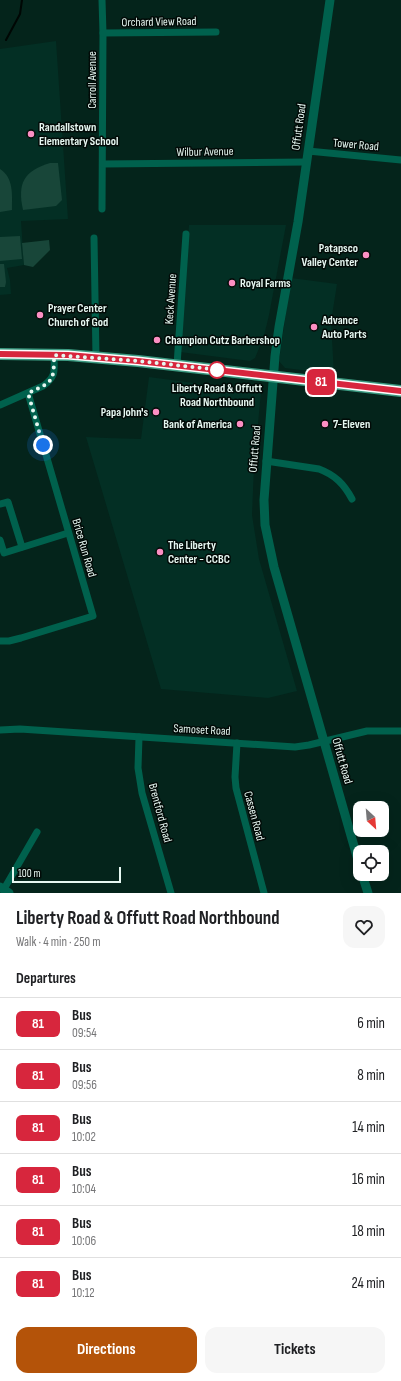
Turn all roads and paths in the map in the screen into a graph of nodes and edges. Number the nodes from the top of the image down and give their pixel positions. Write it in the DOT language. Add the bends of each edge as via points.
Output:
graph roads {
  1 [pos="102,0"];
  2 [pos="330,0"];
  3 [pos="216,32"];
  4 [pos="103,33"];
  5 [pos="308,151"];
  6 [pos="401,160"];
  7 [pos="307,162"];
  8 [pos="103,164"];
  9 [pos="102,209"];
  10 [pos="186,234"];
  11 [pos="94,238"];
  12 [pos="0,354"];
  13 [pos="54,355"];
  14 [pos="96,357"];
  15 [pos="177,365"];
  16 [pos="274,376"];
  17 [pos="401,391"];
  18 [pos="28,393"];
  19 [pos="0,405"];
  20 [pos="266,461"];
  21 [pos="352,499"];
  22 [pos="0,504"];
  23 [pos="68,533"];
  24 [pos="0,540"];
  25 [pos="22,547"];
  26 [pos="0,641"];
  27 [pos="0,730"];
  28 [pos="401,731"];
  29 [pos="139,737"];
  30 [pos="324,741"];
  31 [pos="237,743"];
  32 [pos="37,832"];
  33 [pos="354,845"];
  34 [pos="364,881"];
  35 [pos="4,890"];
  36 [pos="171,893"];
  37 [pos="264,893"];
  38 [pos="368,893"];
  1 -- 4 [label="street, Carroll Avenue"];
  2 -- 5 [label="street, Offutt Road"];
  3 -- 4 [label="street, Orchard View Road"];
  4 -- 8 [label="street, Carroll Avenue"];
  5 -- 6 [label="street, Tower Road"];
  5 -- 7 [label="street, Offutt Road"];
  7 -- 8 [label="street, Wilbur Avenue"];
  7 -- 16 [label="street, Offutt Road" via="278,328"];
  8 -- 9 [label="street, Carroll Avenue"];
  10 -- 15 [label="street, Keck Avenue"];
  11 -- 14 [label="street"];
  12 -- 13 [label="main road"];
  13 -- 14 [label="main road"];
  13 -- 18 [label="street" via="53,377 43,386"];
  14 -- 15 [label="main road"];
  15 -- 16 [label="main road"];
  16 -- 17 [label="main road"];
  16 -- 20 [label="street, Offutt Road"];
  18 -- 19 [label="street"];
  18 -- 23 [label="street, Brice Run Road"];
  20 -- 21 [label="street" via="327,472 340,481"];
  20 -- 30 [label="street, Offutt Road" via="264,513 270,550"];
  22 -- 25 [label="street" via="8,502"];
  23 -- 25 [label="street"];
  23 -- 26 [label="street, Brice Run Road" via="93,616 21,638"];
  24 -- 25 [label="street" via="4,553"];
  27 -- 29 [label="street, Samoset Road" via="20,729"];
  28 -- 30 [label="street, Samoset Road" via="367,731"];
  29 -- 31 [label="street, Samoset Road"];
  29 -- 36 [label="street, Brentford Road" via="138,768 142,793"];
  30 -- 31 [label="street, Samoset Road" via="295,747"];
  30 -- 33 [label="street, Offutt Road"];
  31 -- 37 [label="street, Cassen Road" via="236,788"];
  32 -- 35 [label="street"];
  34 -- 38 [label="street"];
}
